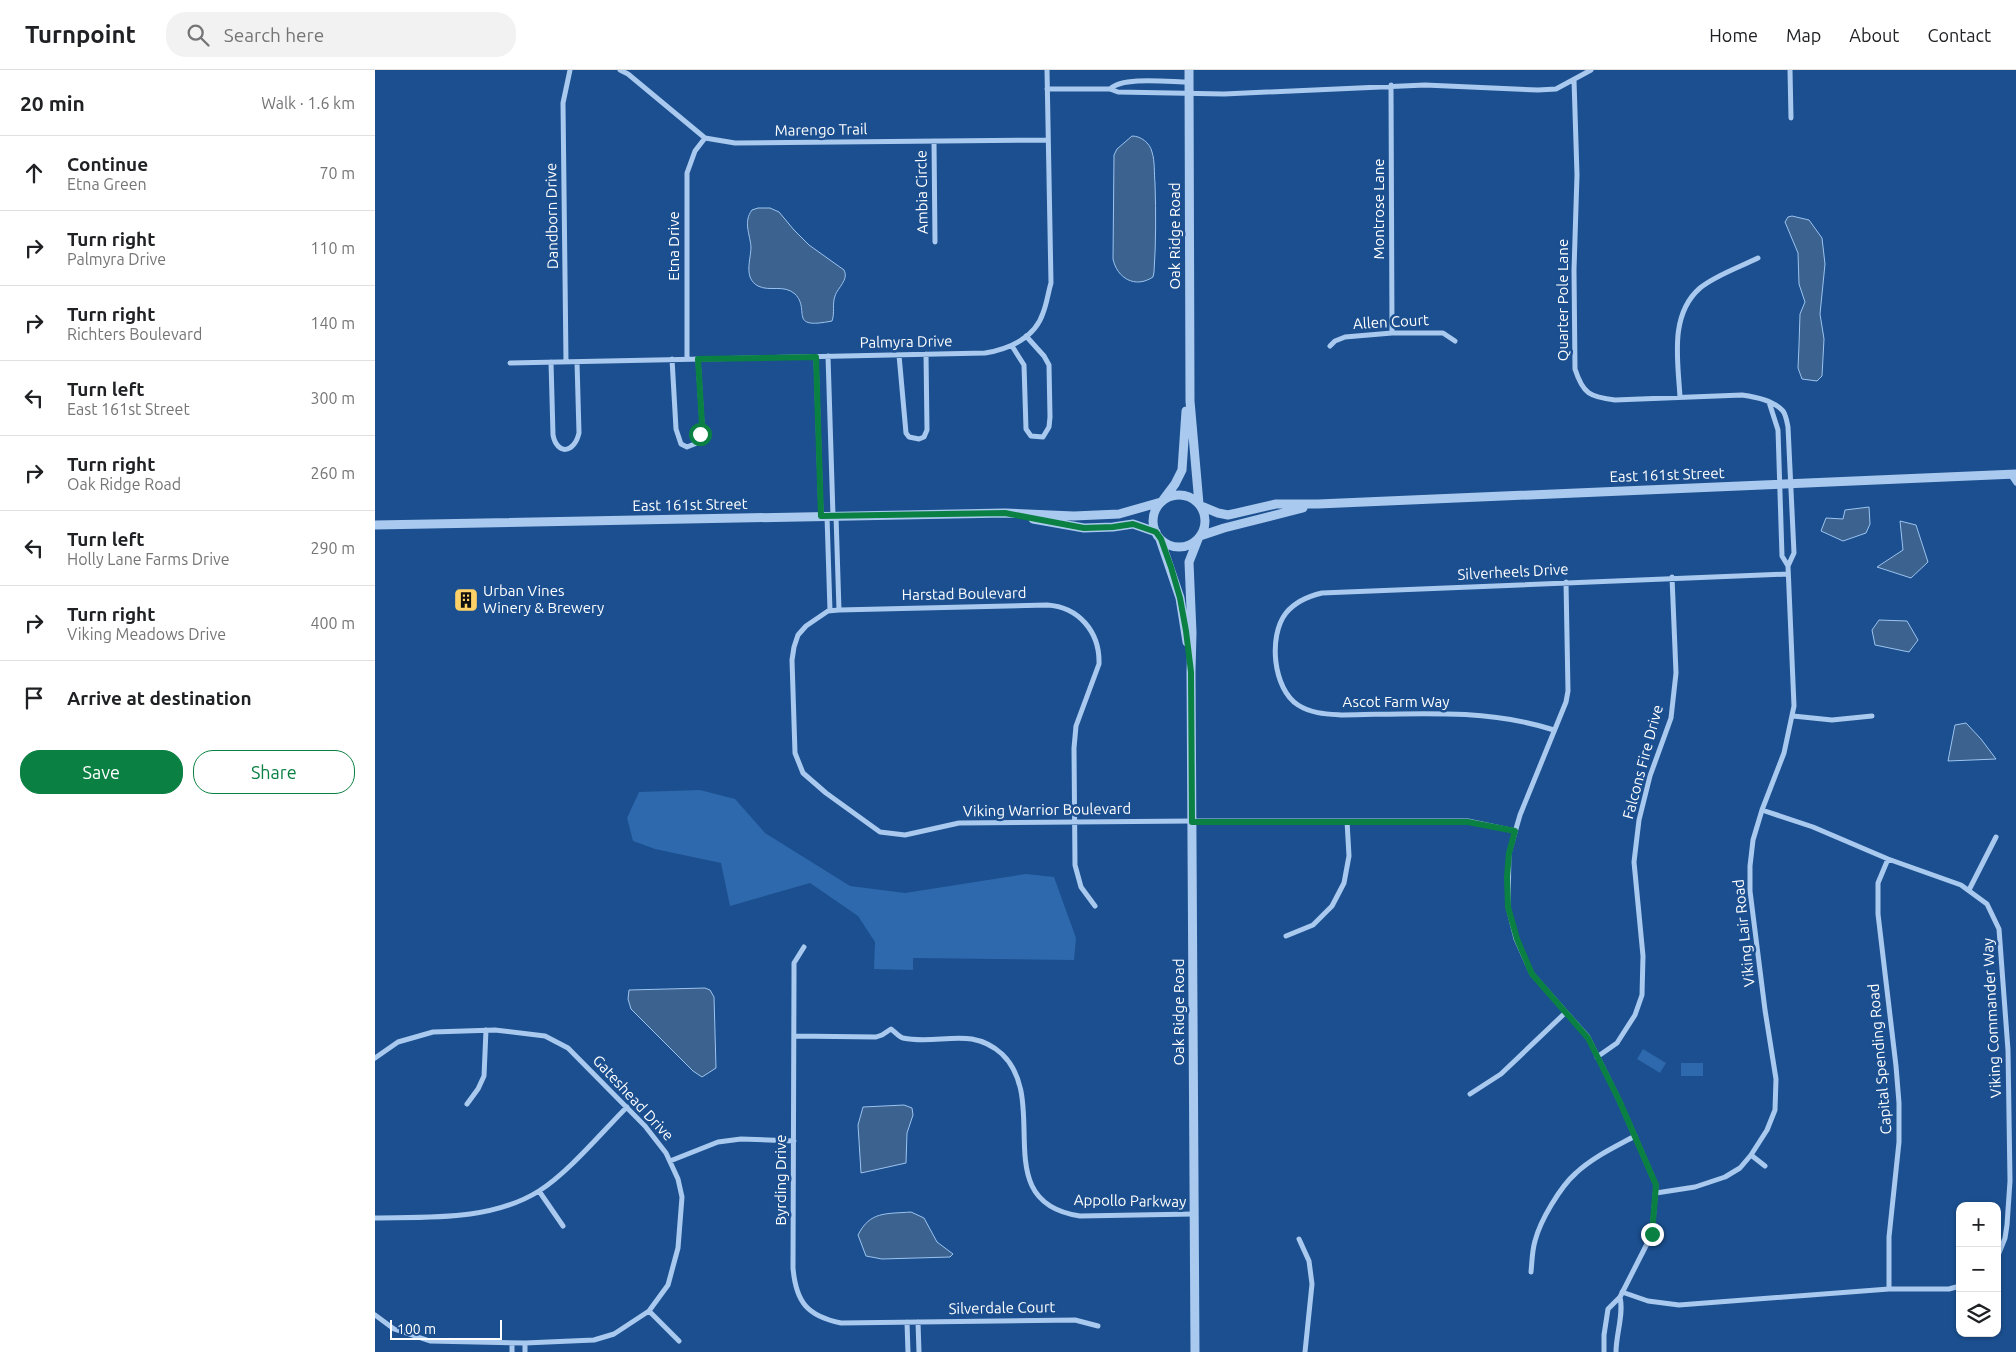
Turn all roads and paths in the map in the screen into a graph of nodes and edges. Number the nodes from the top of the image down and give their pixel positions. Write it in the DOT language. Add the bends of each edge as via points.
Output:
graph roads {
  1 [pos="570,70"];
  2 [pos="620,70"];
  3 [pos="1047,70"];
  4 [pos="1189,70"];
  5 [pos="1591,70"];
  6 [pos="1789,70"];
  7 [pos="1574,80"];
  8 [pos="1189,82"];
  9 [pos="1391,86"];
  10 [pos="1047,89"];
  11 [pos="1110,89"];
  12 [pos="1189,93"];
  13 [pos="1791,118"];
  14 [pos="705,138"];
  15 [pos="1048,140"];
  16 [pos="934,141"];
  17 [pos="935,242"];
  18 [pos="1758,258"];
  19 [pos="1392,333"];
  20 [pos="1026,336"];
  21 [pos="1455,341"];
  22 [pos="1012,346"];
  23 [pos="1330,346"];
  24 [pos="926,354"];
  25 [pos="899,355"];
  26 [pos="828,356"];
  27 [pos="816,357"];
  28 [pos="687,359"];
  29 [pos="698,359"];
  30 [pos="672,360"];
  31 [pos="551,362"];
  32 [pos="566,362"];
  33 [pos="577,362"];
  34 [pos="510,363"];
  35 [pos="1680,397"];
  36 [pos="1190,401"];
  37 [pos="1769,402"];
  38 [pos="2013,474"];
  39 [pos="2016,483"];
  40 [pos="1779,484"];
  41 [pos="1791,484"];
  42 [pos="1162,502"];
  43 [pos="1318,504"];
  44 [pos="1200,505"];
  45 [pos="1005,513"];
  46 [pos="829,516"];
  47 [pos="375,525"];
  48 [pos="1158,536"];
  49 [pos="1199,537"];
  50 [pos="1788,566"];
  51 [pos="1789,574"];
  52 [pos="1672,577"];
  53 [pos="1566,582"];
  54 [pos="839,610"];
  55 [pos="830,611"];
  56 [pos="1276,653"];
  57 [pos="1191,672"];
  58 [pos="1793,716"];
  59 [pos="1872,716"];
  60 [pos="1553,730"];
  61 [pos="1762,810"];
  62 [pos="1192,822"];
  63 [pos="1347,822"];
  64 [pos="1075,823"];
  65 [pos="1515,831"];
  66 [pos="1997,837"];
  67 [pos="1888,859"];
  68 [pos="1969,890"];
  69 [pos="1095,906"];
  70 [pos="1286,936"];
  71 [pos="804,947"];
  72 [pos="1565,1013"];
  73 [pos="486,1030"];
  74 [pos="794,1036"];
  75 [pos="1597,1057"];
  76 [pos="375,1058"];
  77 [pos="1470,1094"];
  78 [pos="467,1104"];
  79 [pos="627,1107"];
  80 [pos="1635,1136"];
  81 [pos="794,1140"];
  82 [pos="1751,1155"];
  83 [pos="670,1161"];
  84 [pos="1765,1166"];
  85 [pos="539,1191"];
  86 [pos="1656,1193"];
  87 [pos="1194,1214"];
  88 [pos="375,1218"];
  89 [pos="563,1226"];
  90 [pos="1299,1239"];
  91 [pos="2001,1248"];
  92 [pos="1531,1272"];
  93 [pos="1956,1287"];
  94 [pos="1889,1288"];
  95 [pos="1621,1294"];
  96 [pos="649,1312"];
  97 [pos="375,1314"];
  98 [pos="907,1322"];
  99 [pos="918,1322"];
  100 [pos="1097,1326"];
  101 [pos="679,1341"];
  102 [pos="512,1343"];
  103 [pos="525,1343"];
  104 [pos="512,1352"];
  105 [pos="525,1352"];
  106 [pos="908,1352"];
  107 [pos="919,1352"];
  108 [pos="1195,1352"];
  109 [pos="1305,1352"];
  110 [pos="1604,1352"];
  111 [pos="1616,1352"];
  1 -- 32 [label="street, Dandborn Drive" via="563,103"];
  2 -- 14 [label="street"];
  3 -- 10 [label="street, Palmyra Drive"];
  4 -- 8 [label="street, Oak Ridge Road"];
  5 -- 7 [label="street"];
  6 -- 13 [label="street"];
  7 -- 9 [label="street" via="1556,89 1538,90"];
  7 -- 35 [label="street, Quarter Pole Lane" via="1577,175 1575,369 1580,384 1595,398 1609,400"];
  8 -- 11 [label="street" via="1128,82"];
  8 -- 12 [label="street, Oak Ridge Road"];
  9 -- 12 [label="street"];
  9 -- 19 [label="street, Montrose Lane"];
  10 -- 11 [label="street"];
  10 -- 15 [label="street, Palmyra Drive"];
  11 -- 12 [label="street" via="1118,92"];
  12 -- 36 [label="street, Oak Ridge Road"];
  14 -- 16 [label="street, Marengo Trail" via="735,143"];
  14 -- 28 [label="street, Etna Drive" via="695,151 687,173"];
  15 -- 16 [label="street, Marengo Trail"];
  15 -- 20 [label="street, Palmyra Drive" via="1051,283 1040,320"];
  16 -- 17 [label="street, Ambia Circle"];
  18 -- 35 [label="street" via="1701,288 1689,300 1677,333"];
  19 -- 21 [label="street, Allen Court" via="1443,333"];
  19 -- 23 [label="street, Allen Court" via="1345,337 1335,340"];
  20 -- 22 [label="street, Palmyra Drive"];
  20 -- 22 [label="street" via="1049,365 1050,417 1043,437 1031,436 1026,429 1024,365"];
  22 -- 24 [label="street, Palmyra Drive" via="985,353"];
  24 -- 25 [label="street, Palmyra Drive"];
  24 -- 25 [label="street" via="927,430 919,439 906,433"];
  25 -- 26 [label="street, Palmyra Drive"];
  26 -- 27 [label="street, Palmyra Drive"];
  26 -- 46 [label="street"];
  27 -- 29 [label="street, Palmyra Drive"];
  27 -- 46 [label="street"];
  28 -- 29 [label="street, Palmyra Drive"];
  28 -- 30 [label="street, Palmyra Drive"];
  29 -- 30 [label="street" via="702,424 697,443 687,447 681,444 676,429"];
  30 -- 33 [label="street, Palmyra Drive"];
  31 -- 32 [label="street, Palmyra Drive"];
  31 -- 33 [label="street" via="553,435 559,447 566,449 577,443 579,433"];
  31 -- 34 [label="street, Palmyra Drive"];
  32 -- 33 [label="street, Palmyra Drive"];
  35 -- 37 [label="street, Quarter Pole Lane" via="1742,395"];
  36 -- 42 [label="street, Oak Ridge Road" via="1186,413 1182,470"];
  36 -- 44 [label="street, Oak Ridge Road"];
  37 -- 40 [label="street" via="1777,430"];
  37 -- 41 [label="street" via="1783,412 1788,426"];
  38 -- 39 [label="street"];
  38 -- 41 [label="street, East 161st Street"];
  40 -- 41 [label="street, East 161st Street"];
  40 -- 43 [label="street, East 161st Street"];
  40 -- 50 [label="street, Viking Lair Road" via="1782,556"];
  41 -- 50 [label="street" via="1794,553"];
  42 -- 44 [label="street" via="1178,495 1187,496"];
  42 -- 45 [label="street, East 161st Street" via="1119,514"];
  42 -- 48 [label="street" via="1153,524"];
  43 -- 44 [label="street, East 161st Street" via="1276,504 1228,514"];
  43 -- 49 [label="street, East 161st Street"];
  44 -- 49 [label="street" via="1205,523"];
  45 -- 46 [label="street, East 161st Street"];
  45 -- 48 [label="street, East 161st Street" via="1084,528 1133,524"];
  46 -- 47 [label="street, East 161st Street"];
  46 -- 54 [label="street"];
  46 -- 55 [label="street"];
  48 -- 49 [label="street" via="1175,547 1184,547"];
  48 -- 57 [label="street, Oak Ridge Road" via="1180,598"];
  49 -- 57 [label="street, Oak Ridge Road" via="1189,562"];
  50 -- 51 [label="street, Viking Lair Road"];
  51 -- 52 [label="street, Silverheels Drive"];
  51 -- 58 [label="street, Viking Lair Road"];
  52 -- 53 [label="street, Silverheels Drive"];
  52 -- 75 [label="street, Falcons Fire Drive" via="1676,673 1671,718 1650,776 1639,820 1634,862 1643,956 1642,995 1635,1015 1617,1043"];
  53 -- 56 [label="street, Silverheels Drive" via="1322,593 1310,596 1285,614 1277,635"];
  53 -- 60 [label="street" via="1568,691"];
  54 -- 55 [label="street, Harstad Boulevard"];
  54 -- 64 [label="street, Harstad Boulevard" via="1047,605 1072,611 1085,621 1096,642 1099,664 1076,726"];
  55 -- 64 [label="street, Viking Warrior Boulevard" via="816,617 798,635 792,660 795,753 803,773 826,793 880,832 905,835 959,823"];
  56 -- 60 [label="street, Ascot Farm Way" via="1277,674 1282,688 1307,710 1322,714 1469,714 1510,719"];
  57 -- 62 [label="street, Oak Ridge Road"];
  58 -- 59 [label="street" via="1832,720"];
  58 -- 61 [label="street, Viking Lair Road" via="1784,753"];
  60 -- 65 [label="street"];
  61 -- 67 [label="street, Viking Commander Way" via="1813,827"];
  61 -- 82 [label="street, Viking Lair Road" via="1753,840 1750,891 1776,1095 1775,1110 1767,1130"];
  62 -- 63 [label="street, Viking Warrior Boulevard"];
  62 -- 64 [label="street, Viking Warrior Boulevard"];
  62 -- 87 [label="street, Oak Ridge Road"];
  63 -- 65 [label="street, Viking Warrior Boulevard" via="1468,822"];
  63 -- 70 [label="street" via="1349,856 1344,883 1332,906 1313,925"];
  64 -- 69 [label="street" via="1075,865 1081,887"];
  65 -- 72 [label="street" via="1509,853 1508,907 1532,974"];
  66 -- 68 [label="street"];
  67 -- 68 [label="street, Viking Commander Way"];
  67 -- 94 [label="street, Capital Spending Road" via="1878,883 1878,914 1899,1103 1899,1142 1889,1237"];
  68 -- 91 [label="street, Viking Commander Way" via="1987,904 1999,929 2002,948 2010,1181 2007,1225"];
  71 -- 74 [label="street, Byrding Drive" via="794,963"];
  72 -- 75 [label="street" via="1588,1038"];
  72 -- 77 [label="street" via="1501,1074"];
  73 -- 76 [label="street, Gateshead Drive" via="433,1032 397,1042"];
  73 -- 78 [label="street" via="484,1076"];
  73 -- 79 [label="street, Gateshead Drive" via="545,1036 568,1048"];
  74 -- 81 [label="street, Byrding Drive"];
  74 -- 87 [label="street, Appollo Parkway" via="877,1037 891,1029 903,1038 968,1038 985,1044 1001,1054 1014,1070 1021,1086 1024,1163 1036,1192 1056,1208 1080,1216"];
  75 -- 80 [label="street"];
  79 -- 83 [label="street, Gateshead Drive" via="667,1153"];
  79 -- 85 [label="street"];
  80 -- 86 [label="street" via="1656,1185"];
  80 -- 92 [label="street" via="1589,1163 1570,1180 1539,1231"];
  81 -- 83 [label="street" via="719,1142"];
  81 -- 98 [label="street, Byrding Drive" via="793,1268 801,1301 826,1320 841,1323"];
  82 -- 84 [label="street"];
  82 -- 86 [label="street, Viking Lair Road" via="1740,1168 1725,1177 1695,1188"];
  83 -- 96 [label="street, Gateshead Drive" via="681,1197 678,1248 668,1286"];
  85 -- 88 [label="street" via="508,1206 480,1212"];
  85 -- 89 [label="street"];
  86 -- 95 [label="street" via="1652,1234"];
  87 -- 108 [label="street, Oak Ridge Road"];
  90 -- 109 [label="street" via="1309,1261 1312,1284"];
  93 -- 94 [label="street"];
  94 -- 95 [label="street" via="1679,1305"];
  95 -- 110 [label="street" via="1608,1309"];
  95 -- 111 [label="street"];
  96 -- 101 [label="street"];
  96 -- 103 [label="street, Gateshead Drive" via="614,1334 600,1338"];
  97 -- 102 [label="street, Gateshead Drive" via="394,1329 430,1341"];
  98 -- 99 [label="street, Silverdale Court"];
  98 -- 106 [label="street"];
  99 -- 100 [label="street, Silverdale Court" via="1075,1320"];
  99 -- 107 [label="street"];
  102 -- 103 [label="street, Gateshead Drive"];
  102 -- 104 [label="street"];
  103 -- 105 [label="street"];
}
